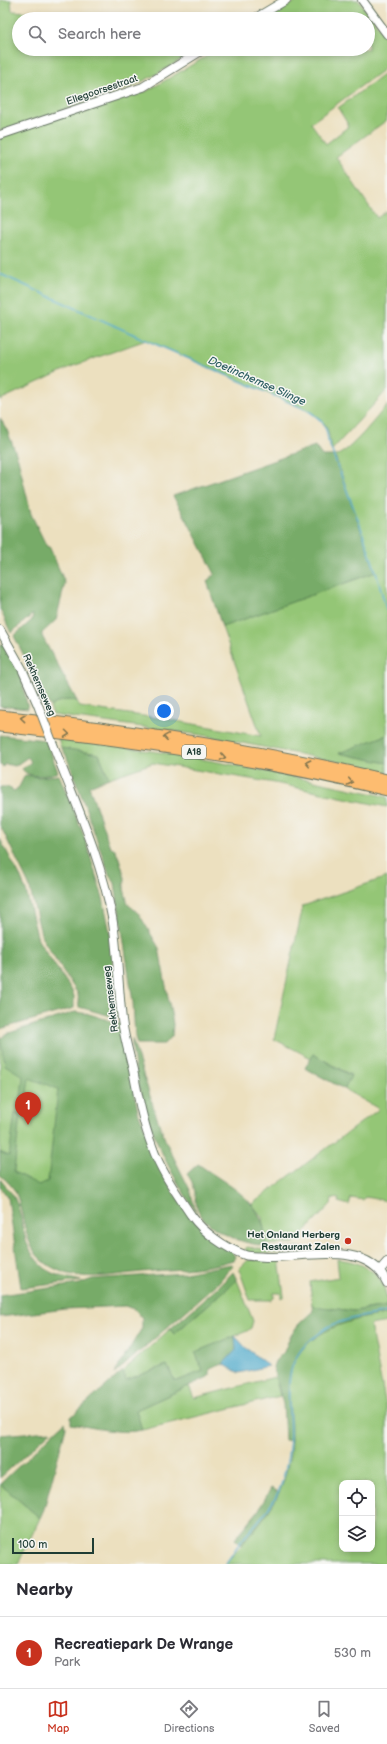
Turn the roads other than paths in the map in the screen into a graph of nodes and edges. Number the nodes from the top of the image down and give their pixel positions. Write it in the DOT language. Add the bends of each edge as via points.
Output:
graph roads {
  1 [pos="286,0"];
  2 [pos="362,0"];
  3 [pos="266,12"];
  4 [pos="371,12"];
  5 [pos="375,18"];
  6 [pos="387,34"];
  7 [pos="193,56"];
  8 [pos="0,135"];
  9 [pos="0,630"];
  10 [pos="0,716"];
  11 [pos="0,726"];
  12 [pos="387,780"];
  13 [pos="387,790"];
  14 [pos="387,1262"];
  15 [pos="380,1270"];
  16 [pos="387,1283"];
  1 -- 3 [label="street"];
  2 -- 4 [label="street"];
  5 -- 6 [label="street"];
  7 -- 8 [label="street, Ellegoorsestraat" via="143,88"];
  9 -- 15 [label="street, Rekhemseweg, bridge" via="38,705 92,846 107,896 114,931 122,1022 145,1127 158,1161 192,1216 206,1231 233,1250 245,1255 294,1256 336,1253 363,1259"];
  12 -- 10 [label="highway, A18, one-way" via="206,744 121,730"];
  11 -- 13 [label="highway, A18, one-way" via="203,754"];
  14 -- 15 [label="street"];
  15 -- 16 [label="street"];
}
